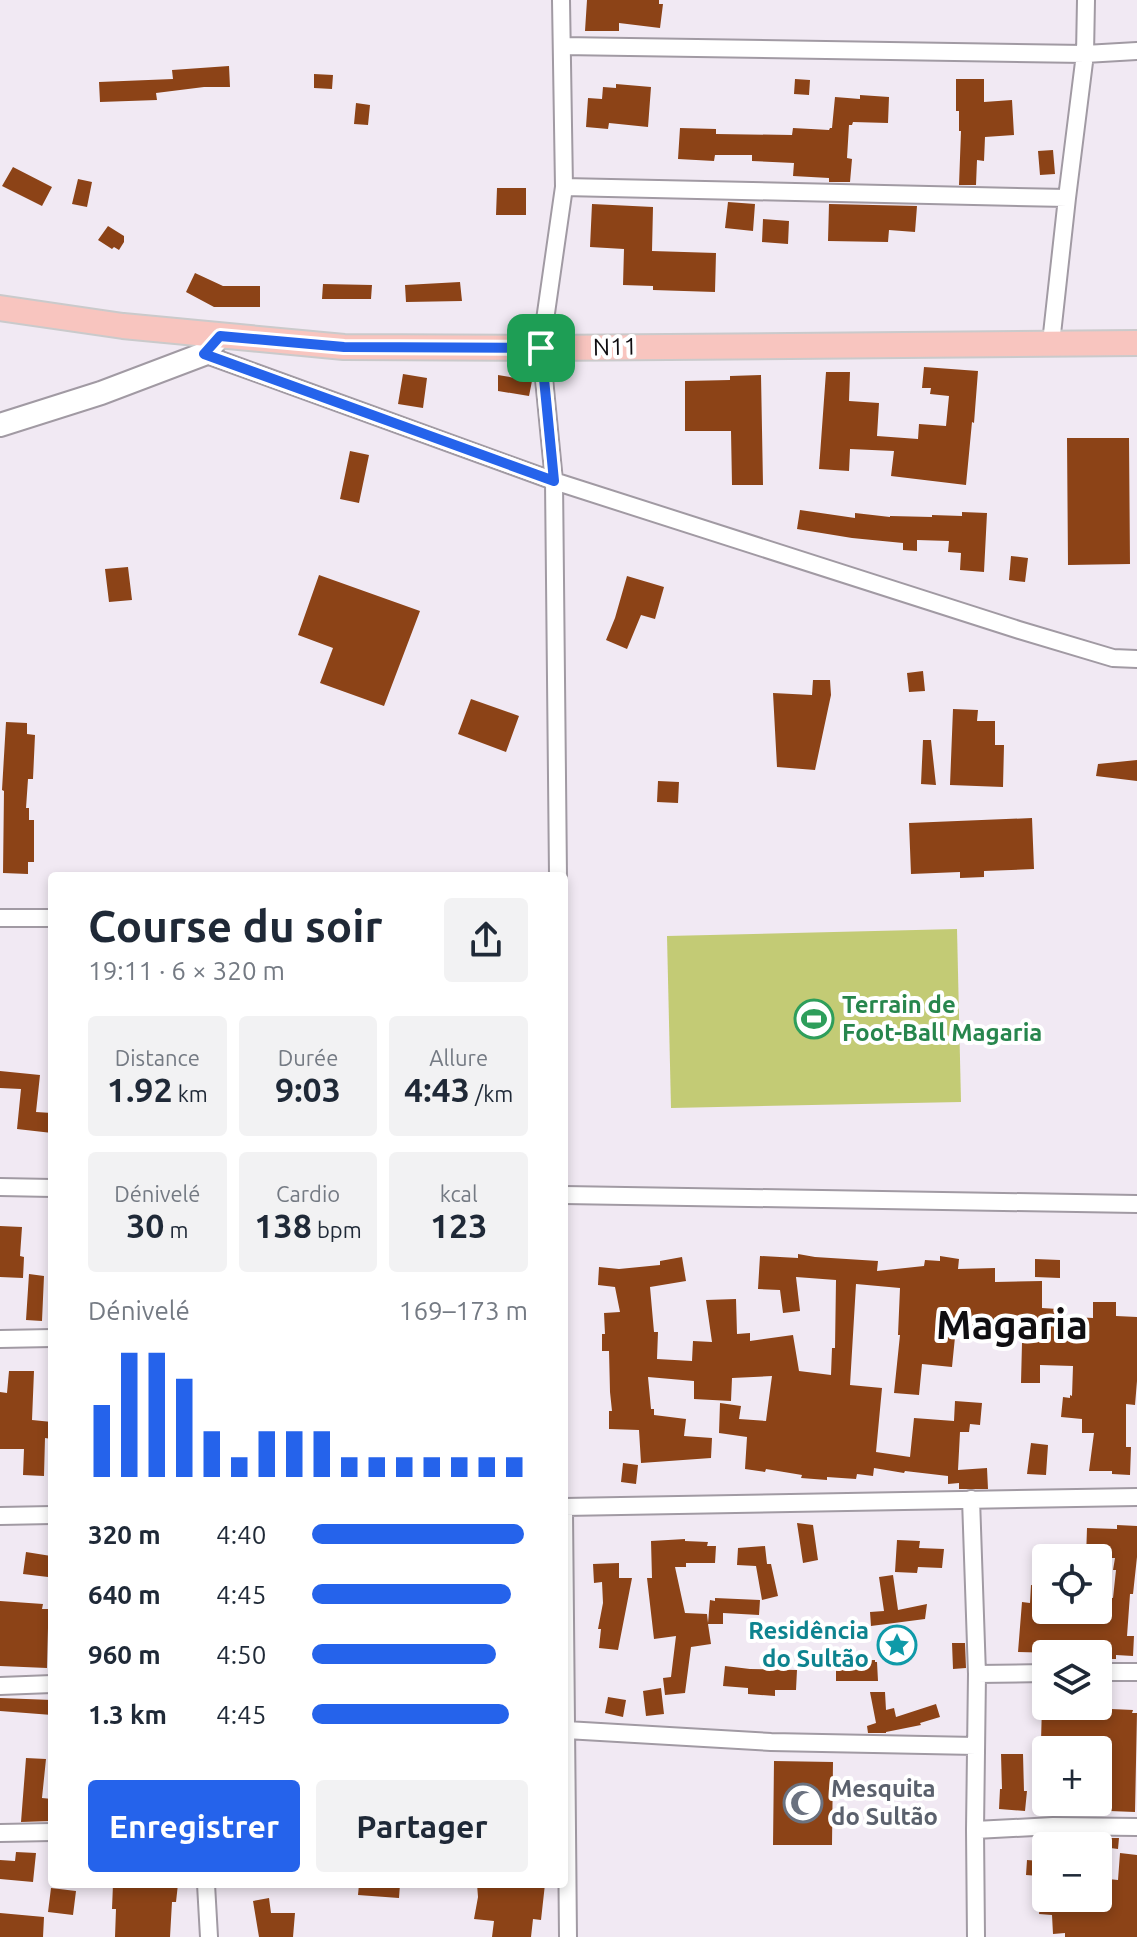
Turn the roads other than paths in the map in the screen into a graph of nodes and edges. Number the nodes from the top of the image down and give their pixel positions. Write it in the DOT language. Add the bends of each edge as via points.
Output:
graph roads {
  1 [pos="561,0"];
  2 [pos="1086,0"];
  3 [pos="562,46"];
  4 [pos="1137,51"];
  5 [pos="1085,54"];
  6 [pos="564,187"];
  7 [pos="1067,198"];
  8 [pos="0,308"];
  9 [pos="1051,343"];
  10 [pos="1137,343"];
  11 [pos="212,345"];
  12 [pos="541,348"];
  13 [pos="0,425"];
  14 [pos="554,481"];
  15 [pos="1137,659"];
  16 [pos="558,872"];
  17 [pos="0,918"];
  18 [pos="48,918"];
  19 [pos="0,1187"];
  20 [pos="48,1188"];
  21 [pos="568,1195"];
  22 [pos="1137,1204"];
  23 [pos="48,1338"];
  24 [pos="0,1339"];
  25 [pos="1137,1497"];
  26 [pos="971,1499"];
  27 [pos="568,1510"];
  28 [pos="48,1515"];
  29 [pos="0,1516"];
  30 [pos="1112,1672"];
  31 [pos="1137,1672"];
  32 [pos="1032,1673"];
  33 [pos="977,1674"];
  34 [pos="48,1684"];
  35 [pos="0,1686"];
  36 [pos="568,1730"];
  37 [pos="976,1746"];
  38 [pos="1137,1827"];
  39 [pos="975,1830"];
  40 [pos="48,1832"];
  41 [pos="0,1833"];
  42 [pos="206,1888"];
  43 [pos="567,1888"];
  44 [pos="209,1937"];
  45 [pos="568,1937"];
  46 [pos="976,1937"];
  1 -- 3 [label="street"];
  2 -- 5 [label="street"];
  3 -- 5 [label="street"];
  3 -- 6 [label="street"];
  4 -- 5 [label="street"];
  5 -- 7 [label="street"];
  6 -- 7 [label="street"];
  6 -- 12 [label="street"];
  7 -- 9 [label="street"];
  8 -- 11 [label="main road, N11"];
  9 -- 10 [label="main road, N11"];
  9 -- 12 [label="main road, N11"];
  11 -- 12 [label="main road, N11"];
  11 -- 13 [label="main road" via="101,393"];
  11 -- 14 [label="street"];
  12 -- 14 [label="street"];
  14 -- 15 [label="street" via="1019,630 1113,658"];
  14 -- 16 [label="street"];
  17 -- 18 [label="street"];
  19 -- 20 [label="street"];
  21 -- 22 [label="street"];
  23 -- 24 [label="street"];
  25 -- 26 [label="street"];
  26 -- 27 [label="street"];
  26 -- 33 [label="street"];
  28 -- 29 [label="street"];
  30 -- 31 [label="street"];
  32 -- 33 [label="street"];
  33 -- 37 [label="street"];
  34 -- 35 [label="street"];
  36 -- 37 [label="street"];
  37 -- 39 [label="street"];
  38 -- 39 [label="street"];
  39 -- 46 [label="street"];
  40 -- 41 [label="street"];
  42 -- 44 [label="street"];
  43 -- 45 [label="street"];
}
